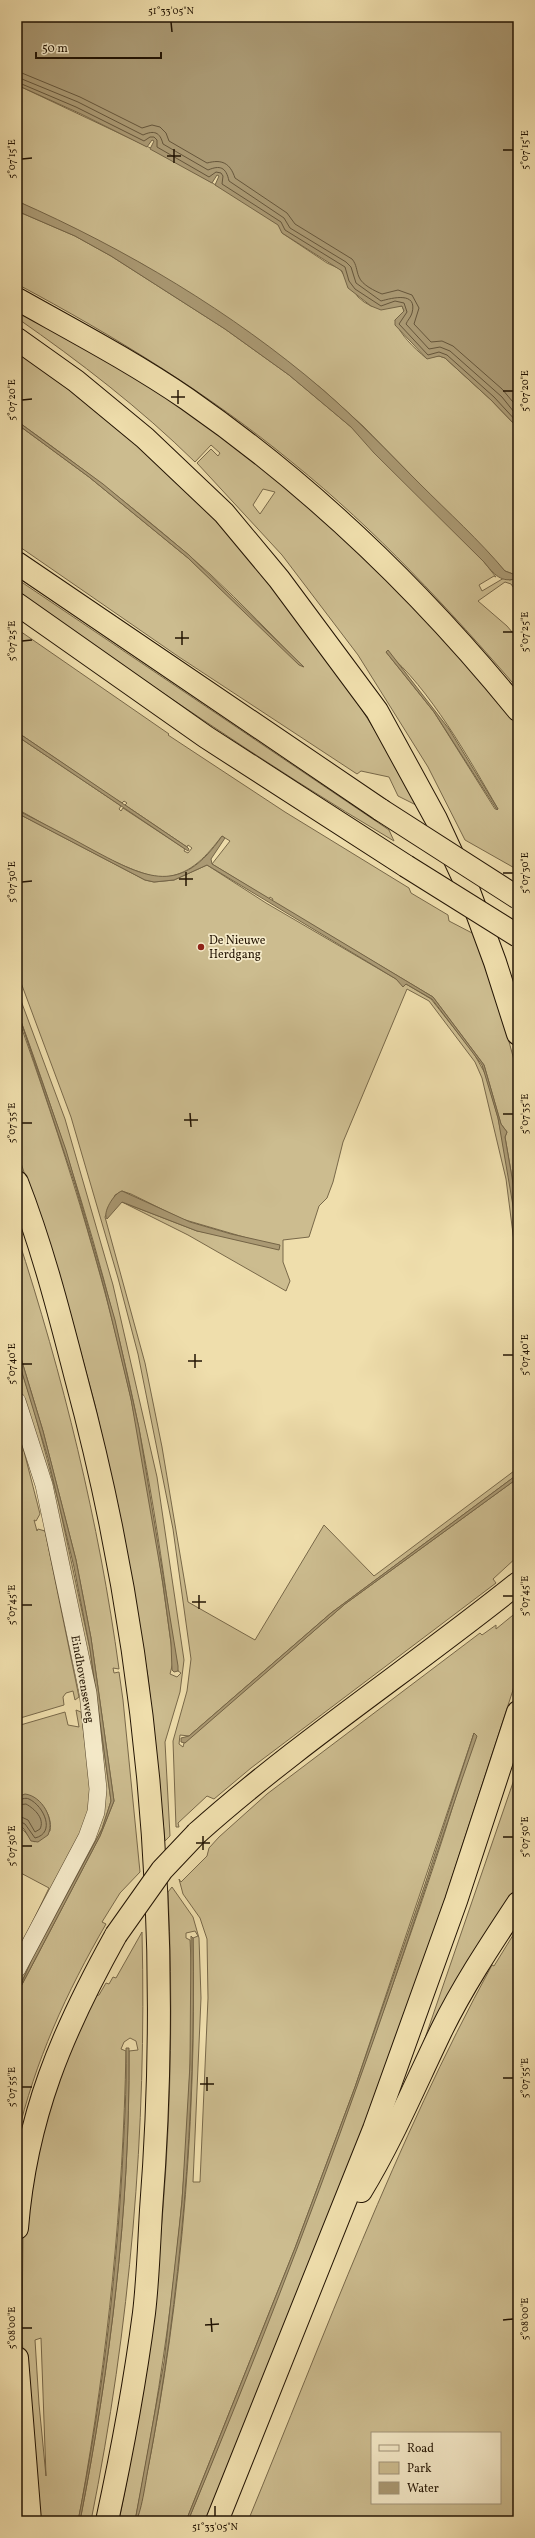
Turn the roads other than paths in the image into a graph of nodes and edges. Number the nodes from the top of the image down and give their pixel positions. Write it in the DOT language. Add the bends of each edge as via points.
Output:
graph roads {
  1 [pos="17,299"];
  2 [pos="17,339"];
  3 [pos="17,563"];
  4 [pos="17,604"];
  5 [pos="518,710"];
  6 [pos="518,898"];
  7 [pos="518,936"];
  8 [pos="518,1034"];
  9 [pos="17,1182"];
  10 [pos="17,1401"];
  11 [pos="518,1583"];
  12 [pos="518,1712"];
  13 [pos="518,1903"];
  14 [pos="17,1969"];
  15 [pos="17,2228"];
  16 [pos="329,2244"];
  17 [pos="17,2358"];
  18 [pos="30,2521"];
  19 [pos="107,2521"];
  20 [pos="217,2521"];
  1 -- 5 [label="highway" via="107,349 187,399 322,505 380,557 439,618"];
  2 -- 8 [label="highway" via="76,381 145,438 224,513 283,585 378,711 436,819 467,886"];
  3 -- 6 [label="highway, bridge" via="381,810"];
  4 -- 7 [label="highway, bridge" via="206,737"];
  9 -- 19 [label="highway" via="49,1276 96,1451 118,1554 136,1668 152,1798 159,1951 160,2046 154,2171 144,2313 120,2460"];
  10 -- 14 [label="street, Eindhovenseweg" via="44,1485 88,1693 98,1789 96,1812 87,1837"];
  11 -- 15 [label="highway, bridge" via="253,1784 197,1833 162,1870 116,1935 82,1994 54,2061 41,2097 24,2164"];
  12 -- 16 [label="highway" via="433,1968"];
  13 -- 16 [label="highway" via="484,1955 446,2023 386,2149"];
  16 -- 20 [label="highway"];
  17 -- 18 [label="highway"];
}
